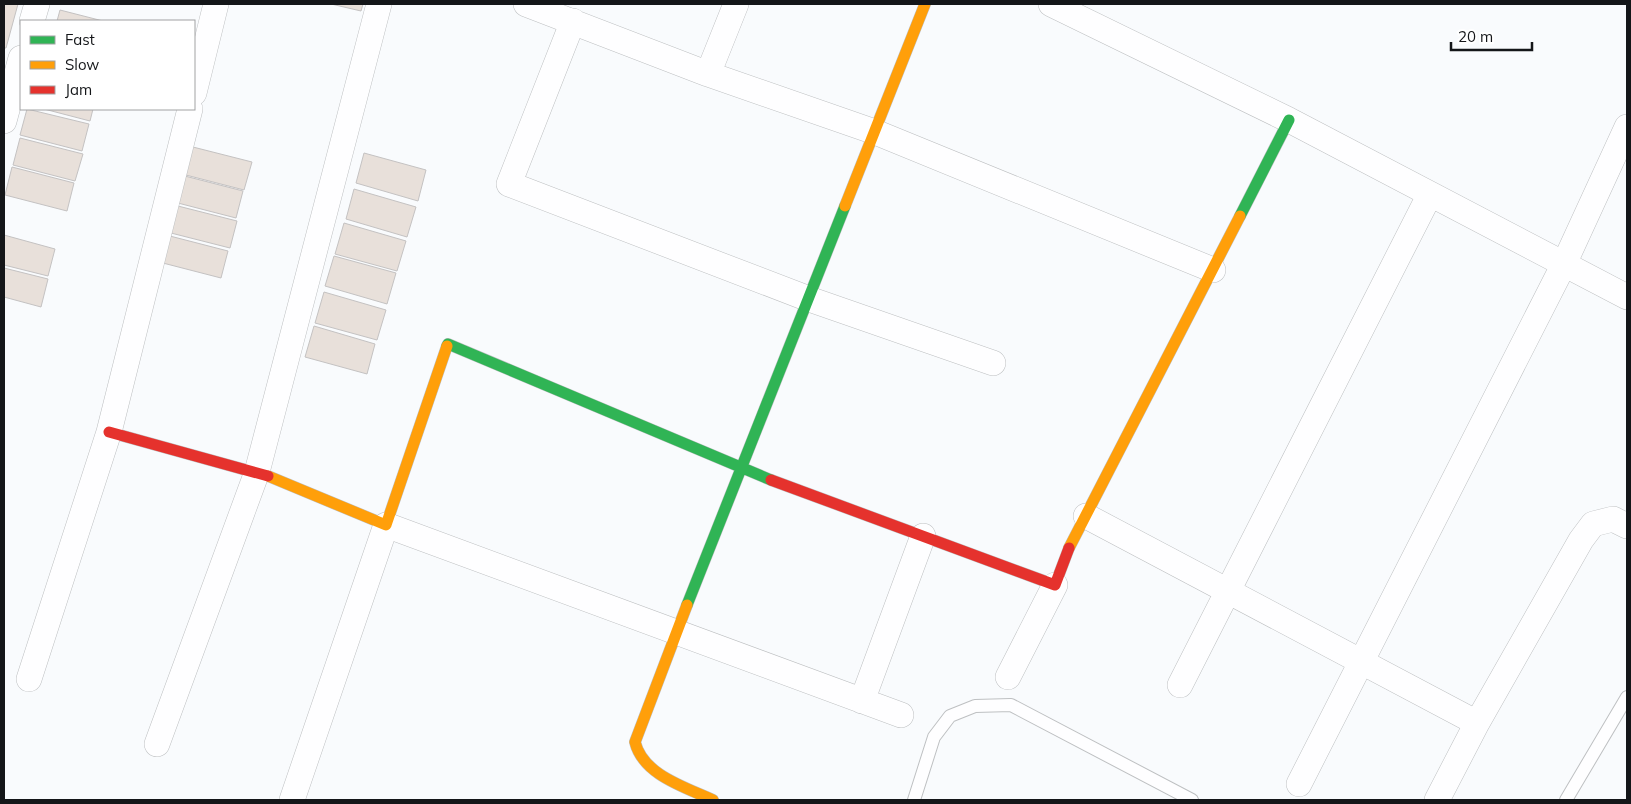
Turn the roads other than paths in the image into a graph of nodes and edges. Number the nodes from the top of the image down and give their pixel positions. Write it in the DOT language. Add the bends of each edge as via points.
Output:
graph roads {
  1 [pos="37,4"];
  2 [pos="216,4"];
  3 [pos="379,4"];
  4 [pos="736,4"];
  5 [pos="924,4"];
  6 [pos="1050,4"];
  7 [pos="537,6"];
  8 [pos="32,20"];
  9 [pos="573,21"];
  10 [pos="20,62"];
  11 [pos="708,74"];
  12 [pos="195,89"];
  13 [pos="190,110"];
  14 [pos="1289,120"];
  15 [pos="4,121"];
  16 [pos="1627,127"];
  17 [pos="875,132"];
  18 [pos="1430,194"];
  19 [pos="1564,264"];
  20 [pos="1214,270"];
  21 [pos="1627,297"];
  22 [pos="809,298"];
  23 [pos="993,363"];
  24 [pos="109,432"];
  25 [pos="741,468"];
  26 [pos="256,472"];
  27 [pos="1086,516"];
  28 [pos="386,524"];
  29 [pos="1627,526"];
  30 [pos="923,536"];
  31 [pos="1055,585"];
  32 [pos="1228,591"];
  33 [pos="676,632"];
  34 [pos="1361,662"];
  35 [pos="1008,677"];
  36 [pos="29,679"];
  37 [pos="1180,685"];
  38 [pos="1627,697"];
  39 [pos="862,701"];
  40 [pos="901,715"];
  41 [pos="1477,723"];
  42 [pos="156,744"];
  43 [pos="1299,784"];
  44 [pos="292,800"];
  45 [pos="713,800"];
  46 [pos="914,800"];
  47 [pos="1192,800"];
  48 [pos="1438,800"];
  49 [pos="1566,800"];
  1 -- 8 [label="street"];
  2 -- 12 [label="street"];
  3 -- 26 [label="street"];
  4 -- 11 [label="street"];
  5 -- 17 [label="street"];
  6 -- 14 [label="street"];
  7 -- 9 [label="street"];
  9 -- 11 [label="street"];
  9 -- 22 [label="street" via="510,184"];
  10 -- 15 [label="street"];
  11 -- 17 [label="street"];
  13 -- 24 [label="street"];
  14 -- 18 [label="street"];
  14 -- 20 [label="street"];
  16 -- 19 [label="street"];
  17 -- 20 [label="street"];
  17 -- 22 [label="street"];
  18 -- 19 [label="street"];
  18 -- 32 [label="street"];
  19 -- 21 [label="street"];
  19 -- 34 [label="street"];
  20 -- 27 [label="street"];
  22 -- 23 [label="street"];
  22 -- 25 [label="street"];
  24 -- 26 [label="street"];
  24 -- 36 [label="street"];
  25 -- 28 [label="street" via="448,344"];
  25 -- 30 [label="street"];
  25 -- 33 [label="street"];
  26 -- 28 [label="street"];
  26 -- 42 [label="street"];
  27 -- 31 [label="street" via="1068,549"];
  27 -- 32 [label="street"];
  28 -- 33 [label="street"];
  28 -- 44 [label="street"];
  29 -- 41 [label="street" via="1613,519 1593,524"];
  30 -- 31 [label="street"];
  30 -- 39 [label="street"];
  31 -- 35 [label="street"];
  32 -- 34 [label="street"];
  32 -- 37 [label="street"];
  33 -- 39 [label="street"];
  33 -- 45 [label="street" via="635,743 640,758 658,772"];
  34 -- 41 [label="street"];
  34 -- 43 [label="street"];
  38 -- 49 [label="lane"];
  39 -- 40 [label="street"];
  41 -- 48 [label="street"];
  46 -- 47 [label="lane" via="934,737 950,716 975,706 1011,705"];
}
